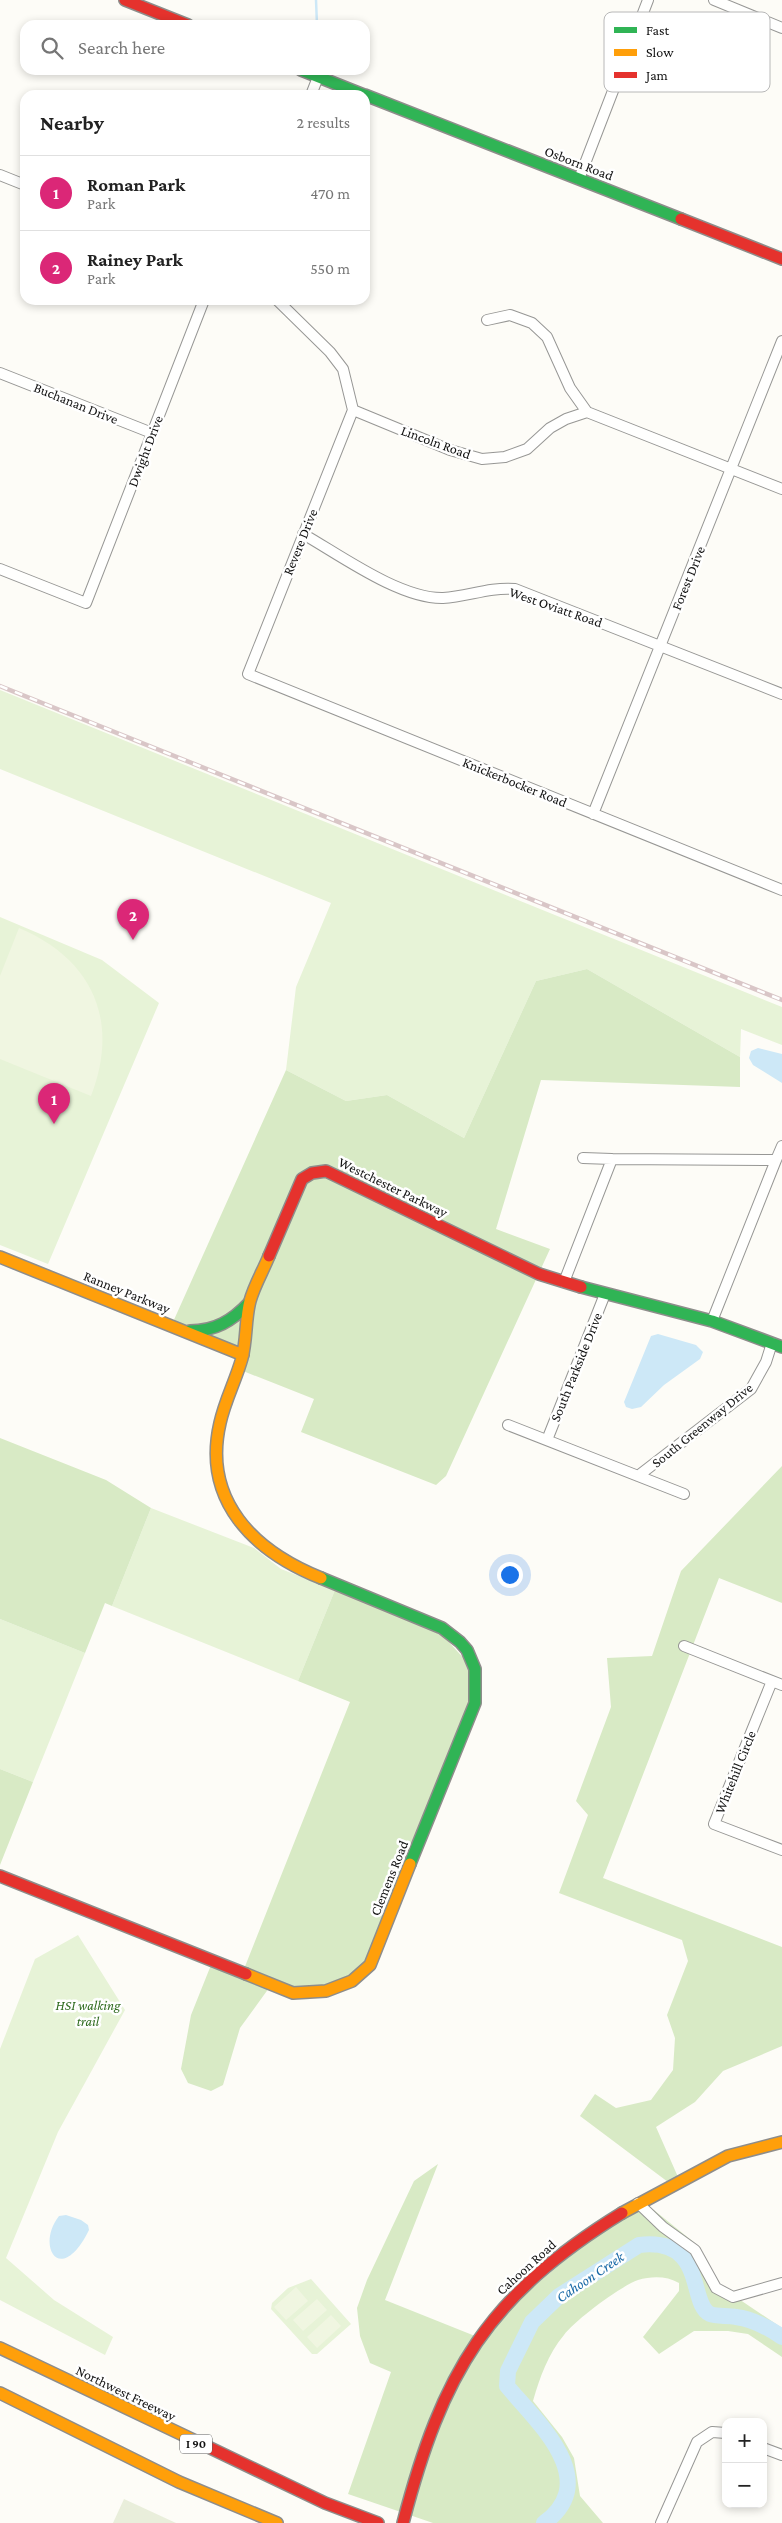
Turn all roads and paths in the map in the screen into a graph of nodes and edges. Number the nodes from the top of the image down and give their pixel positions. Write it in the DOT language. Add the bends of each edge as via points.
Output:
graph roads {
  1 [pos="125,0"];
  2 [pos="648,0"];
  3 [pos="714,0"];
  4 [pos="643,12"];
  5 [pos="743,12"];
  6 [pos="175,20"];
  7 [pos="770,23"];
  8 [pos="782,28"];
  9 [pos="313,75"];
  10 [pos="318,77"];
  11 [pos="313,90"];
  12 [pos="352,90"];
  13 [pos="613,92"];
  14 [pos="370,97"];
  15 [pos="0,175"];
  16 [pos="579,179"];
  17 [pos="20,183"];
  18 [pos="782,259"];
  19 [pos="202,305"];
  20 [pos="282,305"];
  21 [pos="487,320"];
  22 [pos="782,341"];
  23 [pos="0,373"];
  24 [pos="353,410"];
  25 [pos="587,412"];
  26 [pos="152,433"];
  27 [pos="732,469"];
  28 [pos="782,489"];
  29 [pos="303,534"];
  30 [pos="0,569"];
  31 [pos="661,645"];
  32 [pos="248,674"];
  33 [pos="782,694"];
  34 [pos="593,814"];
  35 [pos="782,890"];
  36 [pos="782,1146"];
  37 [pos="583,1158"];
  38 [pos="612,1159"];
  39 [pos="776,1160"];
  40 [pos="0,1257"];
  41 [pos="564,1282"];
  42 [pos="605,1294"];
  43 [pos="250,1301"];
  44 [pos="712,1321"];
  45 [pos="184,1331"];
  46 [pos="777,1345"];
  47 [pos="243,1355"];
  48 [pos="508,1425"];
  49 [pos="547,1440"];
  50 [pos="638,1476"];
  51 [pos="684,1494"];
  52 [pos="256,1543"];
  53 [pos="684,1646"];
  54 [pos="772,1682"];
  55 [pos="782,1686"];
  56 [pos="782,1850"];
  57 [pos="0,1876"];
  58 [pos="782,2142"];
  59 [pos="638,2203"];
  60 [pos="782,2283"];
  61 [pos="0,2348"];
  62 [pos="0,2393"];
  63 [pos="722,2433"];
  64 [pos="767,2450"];
  65 [pos="782,2456"];
  66 [pos="277,2523"];
  67 [pos="378,2523"];
  68 [pos="403,2523"];
  69 [pos="661,2523"];
  1 -- 6 [label="main road"];
  2 -- 4 [label="street"];
  3 -- 5 [label="street"];
  7 -- 8 [label="street"];
  9 -- 10 [label="main road, Osborn Road"];
  10 -- 11 [label="street"];
  10 -- 12 [label="main road, Osborn Road"];
  13 -- 16 [label="street"];
  14 -- 16 [label="main road, Osborn Road"];
  15 -- 17 [label="street"];
  16 -- 18 [label="main road, Osborn Road"];
  19 -- 26 [label="street, Dwight Drive"];
  20 -- 24 [label="street" via="343,369"];
  21 -- 25 [label="street" via="510,315 532,323 547,337 570,388"];
  22 -- 27 [label="street, Forest Drive"];
  23 -- 26 [label="street, Buchanan Drive"];
  24 -- 25 [label="street, Lincoln Road" via="450,450 482,459 505,457 527,449 550,428"];
  24 -- 29 [label="street, Revere Drive"];
  25 -- 27 [label="street"];
  26 -- 30 [label="street, Dwight Drive" via="86,603"];
  27 -- 28 [label="street"];
  27 -- 31 [label="street, Forest Drive"];
  29 -- 31 [label="street, West Oviatt Road" via="400,589 422,596 443,598 495,588 515,589"];
  29 -- 32 [label="street, Revere Drive"];
  31 -- 33 [label="street, West Oviatt Road"];
  31 -- 34 [label="street, Forest Drive"];
  32 -- 34 [label="street, Knickerbocker Road"];
  34 -- 35 [label="street, Knickerbocker Road"];
  36 -- 39 [label="street"];
  37 -- 38 [label="street"];
  38 -- 39 [label="street"];
  38 -- 41 [label="street"];
  39 -- 44 [label="street"];
  40 -- 45 [label="main road, Ranney Parkway"];
  41 -- 42 [label="main road, Westchester Parkway"];
  41 -- 43 [label="main road, Westchester Parkway" via="539,1274 338,1177 319,1172 307,1176 298,1186"];
  42 -- 44 [label="main road, Westchester Parkway"];
  42 -- 49 [label="street, South Parkside Drive"];
  43 -- 45 [label="main road" via="226,1325 200,1332"];
  43 -- 47 [label="main road, Westchester Parkway"];
  44 -- 46 [label="main road, Westchester Parkway"];
  45 -- 47 [label="main road, Ranney Parkway"];
  46 -- 50 [label="street, South Greenway Drive" via="751,1389"];
  47 -- 52 [label="main road, Westchester Parkway" via="220,1424 216,1444 217,1466 228,1503 239,1524"];
  48 -- 49 [label="street"];
  49 -- 50 [label="street"];
  50 -- 51 [label="street"];
  52 -- 57 [label="main road, Clemens Road" via="293,1567 455,1635 468,1649 478,1676 475,1703 370,1965 351,1982 326,1993 293,1993"];
  53 -- 54 [label="street"];
  54 -- 55 [label="street"];
  54 -- 56 [label="street, Whitehill Circle" via="714,1824"];
  58 -- 59 [label="main road, Cahoon Road" via="733,2155"];
  59 -- 60 [label="street" via="663,2227 696,2250 716,2288 732,2297"];
  59 -- 68 [label="main road, Cahoon Road" via="568,2250 522,2288 491,2320 467,2356 438,2411 414,2476"];
  61 -- 67 [label="main road, Northwest Freeway / I 90" via="325,2504"];
  62 -- 66 [label="main road" via="180,2482"];
  63 -- 69 [label="street" via="712,2432 697,2442"];
  64 -- 65 [label="street"];
}
